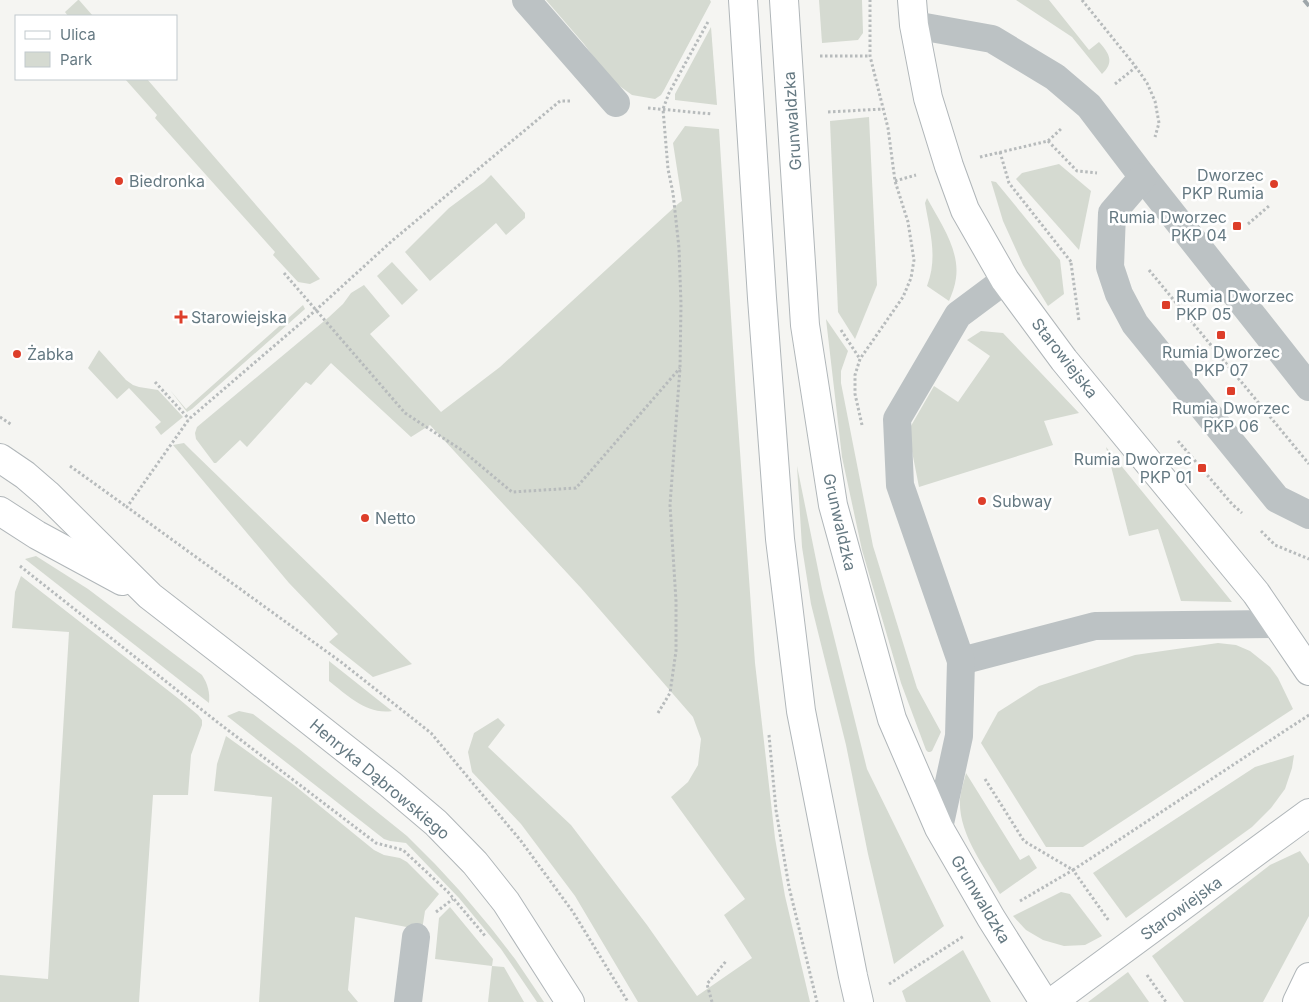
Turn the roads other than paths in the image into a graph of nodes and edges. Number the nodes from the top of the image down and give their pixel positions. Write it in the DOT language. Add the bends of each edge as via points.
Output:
graph roads {
  1 [pos="526,0"];
  2 [pos="743,0"];
  3 [pos="784,0"];
  4 [pos="913,12"];
  5 [pos="616,104"];
  6 [pos="1143,178"];
  7 [pos="1005,280"];
  8 [pos="1309,387"];
  9 [pos="0,458"];
  10 [pos="0,511"];
  11 [pos="1309,514"];
  12 [pos="150,596"];
  13 [pos="1277,624"];
  14 [pos="961,661"];
  15 [pos="1309,671"];
  16 [pos="1309,813"];
  17 [pos="939,828"];
  18 [pos="416,937"];
  19 [pos="1309,977"];
  20 [pos="408,1002"];
  21 [pos="570,1002"];
  22 [pos="859,1002"];
  23 [pos="1044,1002"];
  24 [pos="1052,1002"];
  25 [pos="1297,1002"];
  1 -- 5 [label="street"];
  2 -- 22 [label="main road" via="780,539 801,710"];
  3 -- 17 [label="main road, Grunwaldzka" via="805,325 833,506 892,719"];
  4 -- 6 [label="street" via="992,39 1055,77 1089,106"];
  4 -- 7 [label="main road, Starowiejska" via="928,98 949,166 965,210"];
  6 -- 8 [label="street"];
  6 -- 11 [label="street" via="1112,213 1110,267 1119,294 1135,324 1277,499"];
  7 -- 13 [label="main road, Starowiejska" via="1064,360 1256,593"];
  7 -- 14 [label="street" via="958,315 897,419 900,485"];
  9 -- 12 [label="main road, Henryka Dąbrowskiego" via="47,494"];
  10 -- 12 [label="main road, Henryka Dąbrowskiego" via="37,535"];
  12 -- 21 [label="main road, Henryka Dąbrowskiego" via="436,822 506,902"];
  13 -- 14 [label="street" via="1095,626"];
  13 -- 15 [label="main road, Starowiejska"];
  14 -- 17 [label="street" via="959,736"];
  16 -- 24 [label="main road, Starowiejska"];
  17 -- 23 [label="main road, Grunwaldzka"];
  18 -- 20 [label="street"];
  19 -- 25 [label="main road"];
}
